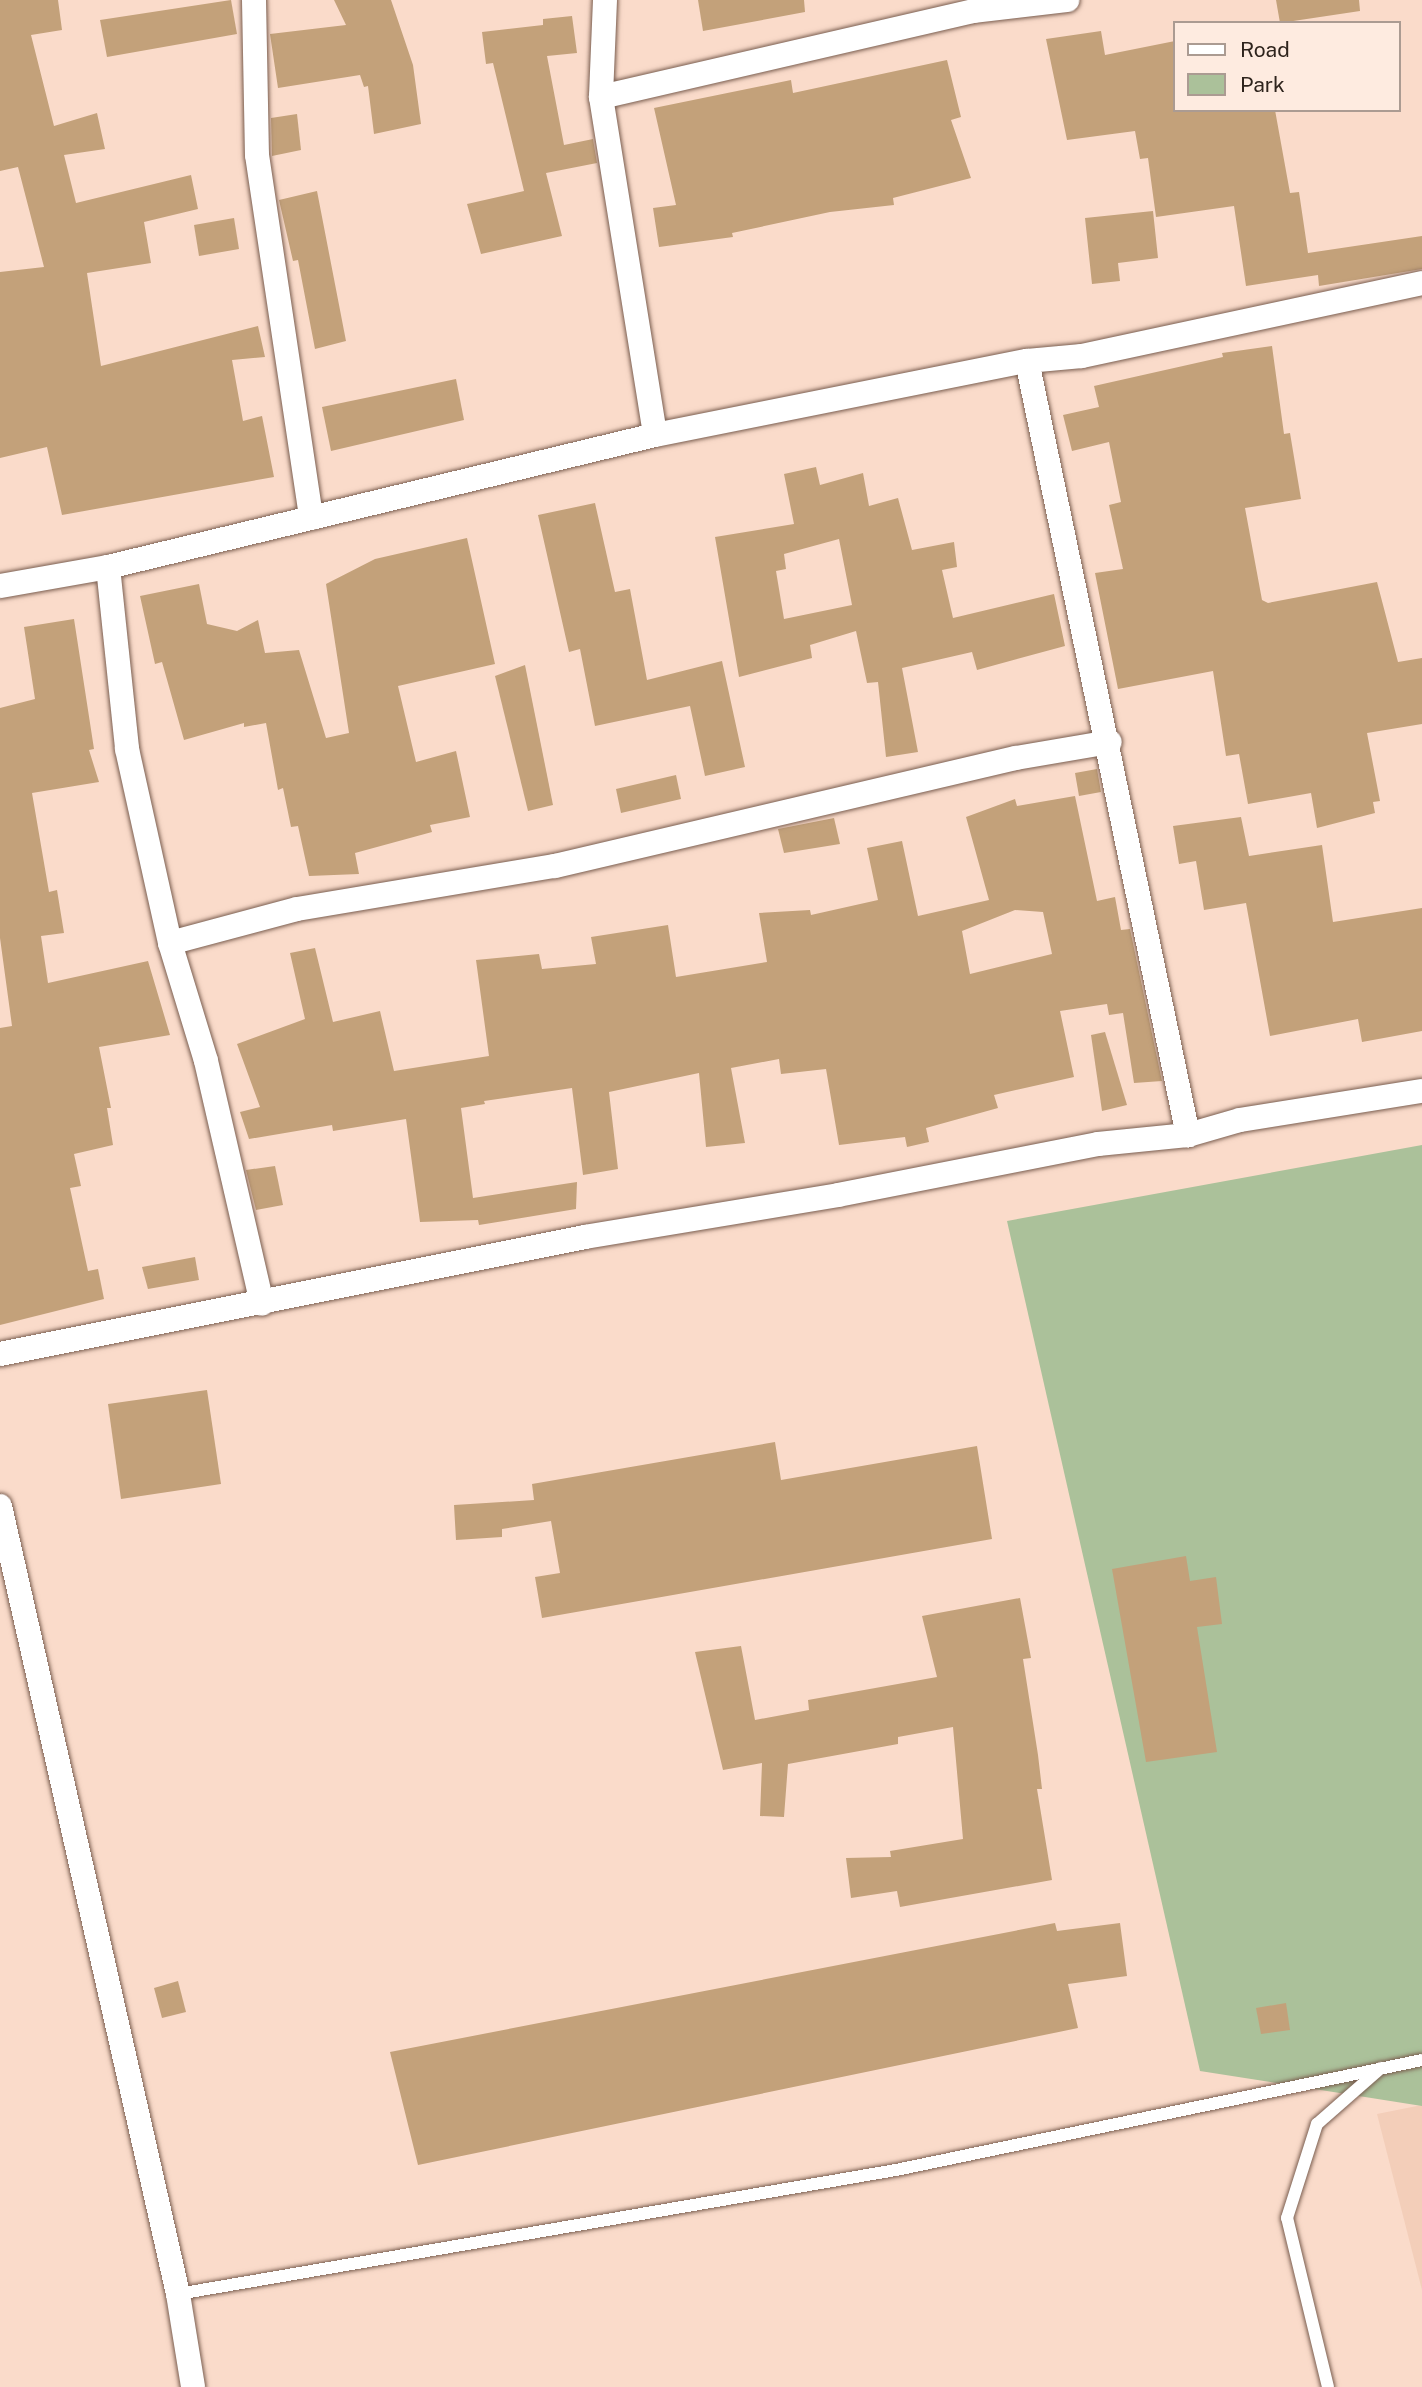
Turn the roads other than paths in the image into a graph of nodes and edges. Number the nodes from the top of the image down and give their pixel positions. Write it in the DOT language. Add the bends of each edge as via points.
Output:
graph roads {
  1 [pos="254,0"];
  2 [pos="605,0"];
  3 [pos="1067,0"];
  4 [pos="601,97"];
  5 [pos="1422,283"];
  6 [pos="1027,361"];
  7 [pos="655,435"];
  8 [pos="311,518"];
  9 [pos="108,567"];
  10 [pos="0,586"];
  11 [pos="1110,742"];
  12 [pos="170,943"];
  13 [pos="1422,1091"];
  14 [pos="1188,1135"];
  15 [pos="262,1304"];
  16 [pos="0,1354"];
  17 [pos="0,1506"];
  18 [pos="1422,2060"];
  19 [pos="1384,2066"];
  20 [pos="178,2294"];
  21 [pos="193,2387"];
  22 [pos="1328,2387"];
  1 -- 8 [label="street" via="257,155"];
  2 -- 4 [label="street"];
  3 -- 4 [label="street" via="974,11"];
  4 -- 7 [label="street"];
  5 -- 6 [label="street" via="1082,356"];
  6 -- 7 [label="street"];
  6 -- 11 [label="street" via="1053,497"];
  7 -- 8 [label="street"];
  8 -- 9 [label="street"];
  9 -- 10 [label="street"];
  9 -- 12 [label="street" via="127,749"];
  11 -- 12 [label="street" via="1016,758 555,866 298,909"];
  11 -- 14 [label="street"];
  12 -- 15 [label="street" via="206,1061"];
  13 -- 14 [label="street" via="1240,1121"];
  14 -- 15 [label="street" via="1098,1144 838,1195 585,1237"];
  15 -- 16 [label="street"];
  17 -- 20 [label="street"];
  18 -- 19 [label="lane"];
  19 -- 20 [label="lane" via="897,2170"];
  19 -- 22 [label="lane" via="1317,2123 1287,2218"];
  20 -- 21 [label="street"];
}
